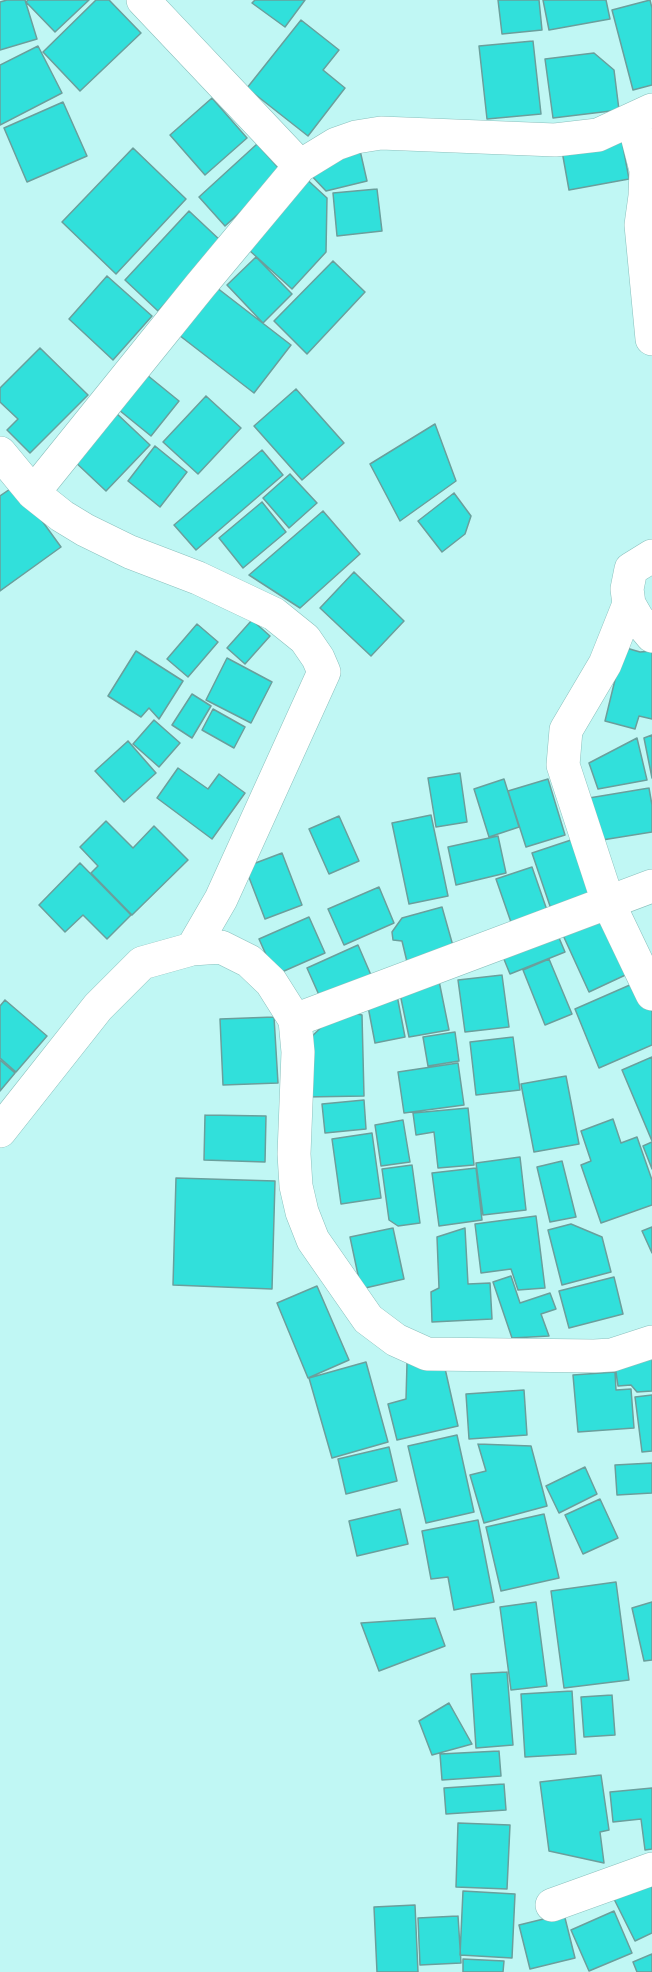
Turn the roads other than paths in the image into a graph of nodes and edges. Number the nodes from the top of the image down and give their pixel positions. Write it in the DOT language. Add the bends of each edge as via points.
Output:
graph roads {
  1 [pos="143,0"];
  2 [pos="643,115"];
  3 [pos="300,166"];
  4 [pos="652,339"];
  5 [pos="0,453"];
  6 [pos="33,493"];
  7 [pos="652,556"];
  8 [pos="629,604"];
  9 [pos="652,636"];
  10 [pos="652,886"];
  11 [pos="608,902"];
  12 [pos="192,949"];
  13 [pos="652,994"];
  14 [pos="295,1020"];
  15 [pos="0,1131"];
  16 [pos="652,1342"];
  17 [pos="652,1869"];
  18 [pos="552,1905"];
  1 -- 3 [label="street"];
  2 -- 3 [label="street" via="598,135 555,140 381,133 336,144"];
  2 -- 4 [label="street" via="645,196 641,225"];
  3 -- 6 [label="street"];
  5 -- 6 [label="street"];
  6 -- 12 [label="street" via="85,530 274,614 305,639 324,672 221,899"];
  7 -- 8 [label="street" via="631,569"];
  8 -- 9 [label="street"];
  8 -- 11 [label="street" via="605,664 566,730 563,765"];
  10 -- 11 [label="street"];
  11 -- 13 [label="street"];
  11 -- 14 [label="street"];
  12 -- 14 [label="street" via="221,947 249,961 271,982"];
  12 -- 15 [label="street" via="142,963 98,1007"];
  14 -- 16 [label="street" via="298,1052 294,1154 302,1212 313,1240 368,1319 396,1340 428,1354 594,1356 612,1355"];
  17 -- 18 [label="street"];
}
